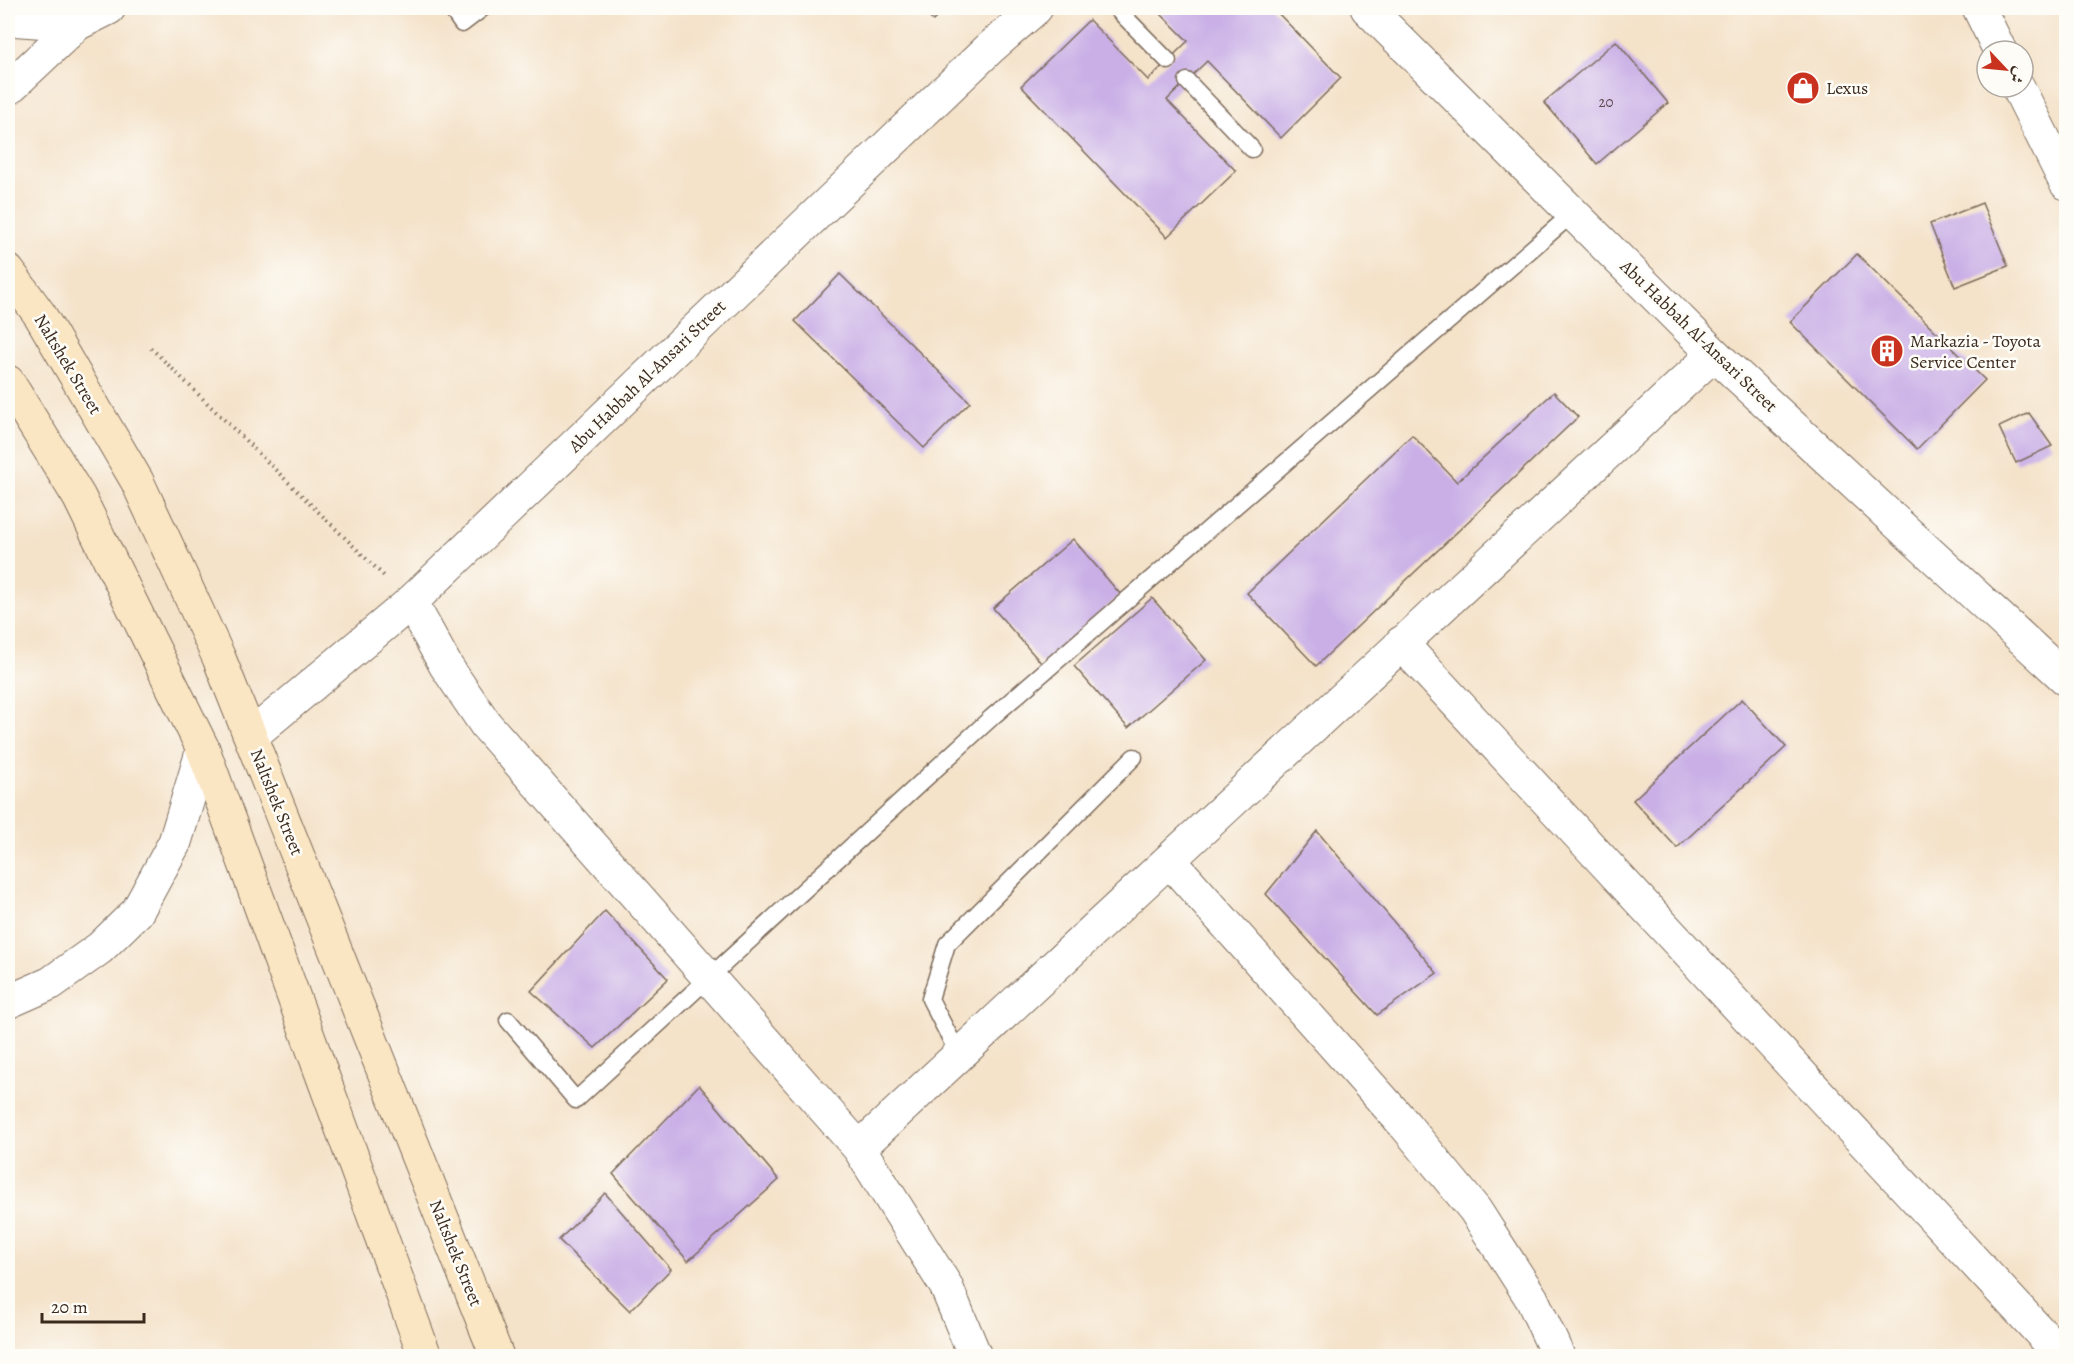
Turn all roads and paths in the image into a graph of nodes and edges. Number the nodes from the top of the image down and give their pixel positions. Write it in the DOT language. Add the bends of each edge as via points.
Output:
graph roads {
  1 [pos="109,8"];
  2 [pos="450,8"];
  3 [pos="483,8"];
  4 [pos="1036,8"];
  5 [pos="1116,8"];
  6 [pos="1366,8"];
  7 [pos="1979,8"];
  8 [pos="8,19"];
  9 [pos="77,24"];
  10 [pos="1994,39"];
  11 [pos="1168,61"];
  12 [pos="1187,81"];
  13 [pos="8,88"];
  14 [pos="2024,99"];
  15 [pos="1252,149"];
  16 [pos="2067,183"];
  17 [pos="1573,213"];
  18 [pos="8,271"];
  19 [pos="150,348"];
  20 [pos="1714,354"];
  21 [pos="8,382"];
  22 [pos="411,602"];
  23 [pos="1401,643"];
  24 [pos="2054,649"];
  25 [pos="2067,679"];
  26 [pos="251,736"];
  27 [pos="203,749"];
  28 [pos="1134,757"];
  29 [pos="1170,861"];
  30 [pos="710,979"];
  31 [pos="8,1002"];
  32 [pos="508,1020"];
  33 [pos="958,1055"];
  34 [pos="860,1148"];
  35 [pos="425,1356"];
  36 [pos="497,1356"];
  37 [pos="975,1356"];
  38 [pos="1558,1356"];
  39 [pos="2062,1356"];
  1 -- 9 [label="street"];
  2 -- 3 [label="lane" via="462,24"];
  4 -- 22 [label="street, Abu Habbah Al-Ansari Street" via="981,56"];
  5 -- 11 [label="lane"];
  6 -- 17 [label="street, Abu Habbah Al-Ansari Street"];
  7 -- 10 [label="street"];
  8 -- 9 [label="street"];
  9 -- 13 [label="street"];
  12 -- 15 [label="lane"];
  14 -- 16 [label="street"];
  17 -- 20 [label="street, Abu Habbah Al-Ansari Street"];
  17 -- 30 [label="lane" via="991,718"];
  18 -- 26 [label="main road, Naltshek Street" via="40,315 137,481"];
  19 -- 22 [label="path"];
  20 -- 23 [label="street"];
  20 -- 24 [label="street, Abu Habbah Al-Ansari Street"];
  21 -- 27 [label="main road" via="79,496"];
  22 -- 26 [label="street, Abu Habbah Al-Ansari Street"];
  22 -- 30 [label="street" via="446,666 486,725"];
  23 -- 29 [label="street"];
  23 -- 39 [label="street"];
  24 -- 25 [label="street, Abu Habbah Al-Ansari Street"];
  26 -- 36 [label="main road, Naltshek Street"];
  27 -- 31 [label="street" via="175,842 137,912 100,948 51,983"];
  27 -- 35 [label="main road"];
  28 -- 33 [label="lane" via="947,944 930,999"];
  29 -- 33 [label="street"];
  29 -- 38 [label="street" via="1405,1125 1475,1210 1532,1299"];
  30 -- 32 [label="lane" via="576,1100"];
  30 -- 34 [label="street"];
  33 -- 34 [label="street"];
  34 -- 37 [label="street" via="946,1286"];
}
